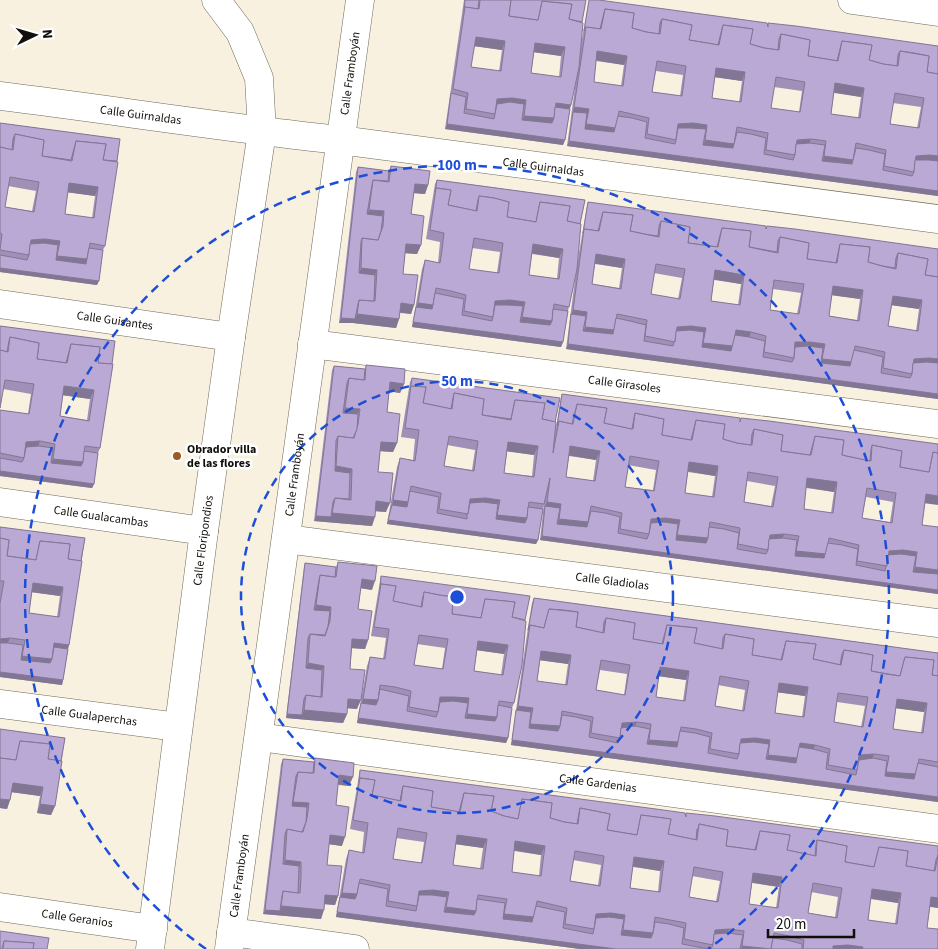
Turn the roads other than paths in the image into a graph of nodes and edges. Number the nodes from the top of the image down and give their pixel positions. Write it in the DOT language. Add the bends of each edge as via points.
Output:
graph roads {
  1 [pos="216,0"];
  2 [pos="360,0"];
  3 [pos="852,0"];
  4 [pos="938,12"];
  5 [pos="0,96"];
  6 [pos="262,132"];
  7 [pos="340,140"];
  8 [pos="938,219"];
  9 [pos="0,304"];
  10 [pos="231,337"];
  11 [pos="312,344"];
  12 [pos="938,424"];
  13 [pos="0,502"];
  14 [pos="204,531"];
  15 [pos="286,539"];
  16 [pos="938,623"];
  17 [pos="0,704"];
  18 [pos="178,727"];
  19 [pos="260,737"];
  20 [pos="938,829"];
  21 [pos="0,907"];
  22 [pos="152,939"];
  23 [pos="230,941"];
  24 [pos="355,949"];
  1 -- 6 [label="street, Calle Floripondios" via="240,32 258,78"];
  2 -- 7 [label="street, Calle Framboyán"];
  3 -- 4 [label="street"];
  5 -- 6 [label="street, Calle Guirnaldas"];
  6 -- 7 [label="street, Calle Guirnaldas"];
  6 -- 10 [label="street, Calle Floripondios"];
  7 -- 8 [label="street, Calle Guirnaldas"];
  7 -- 11 [label="street, Calle Framboyán"];
  9 -- 10 [label="street, Calle Guisantes"];
  10 -- 14 [label="street, Calle Floripondios"];
  11 -- 12 [label="street, Calle Girasoles"];
  11 -- 15 [label="street, Calle Framboyán"];
  13 -- 14 [label="street, Calle Gualacambas"];
  14 -- 18 [label="street, Calle Floripondios"];
  15 -- 16 [label="street, Calle Gladiolas"];
  15 -- 19 [label="street, Calle Framboyán"];
  17 -- 18 [label="street, Calle Gualaperchas"];
  18 -- 22 [label="street, Calle Floripondios"];
  19 -- 20 [label="street, Calle Gardenias"];
  19 -- 23 [label="street, Calle Framboyán"];
  21 -- 22 [label="street, Calle Geranios"];
  23 -- 24 [label="street"];
}
